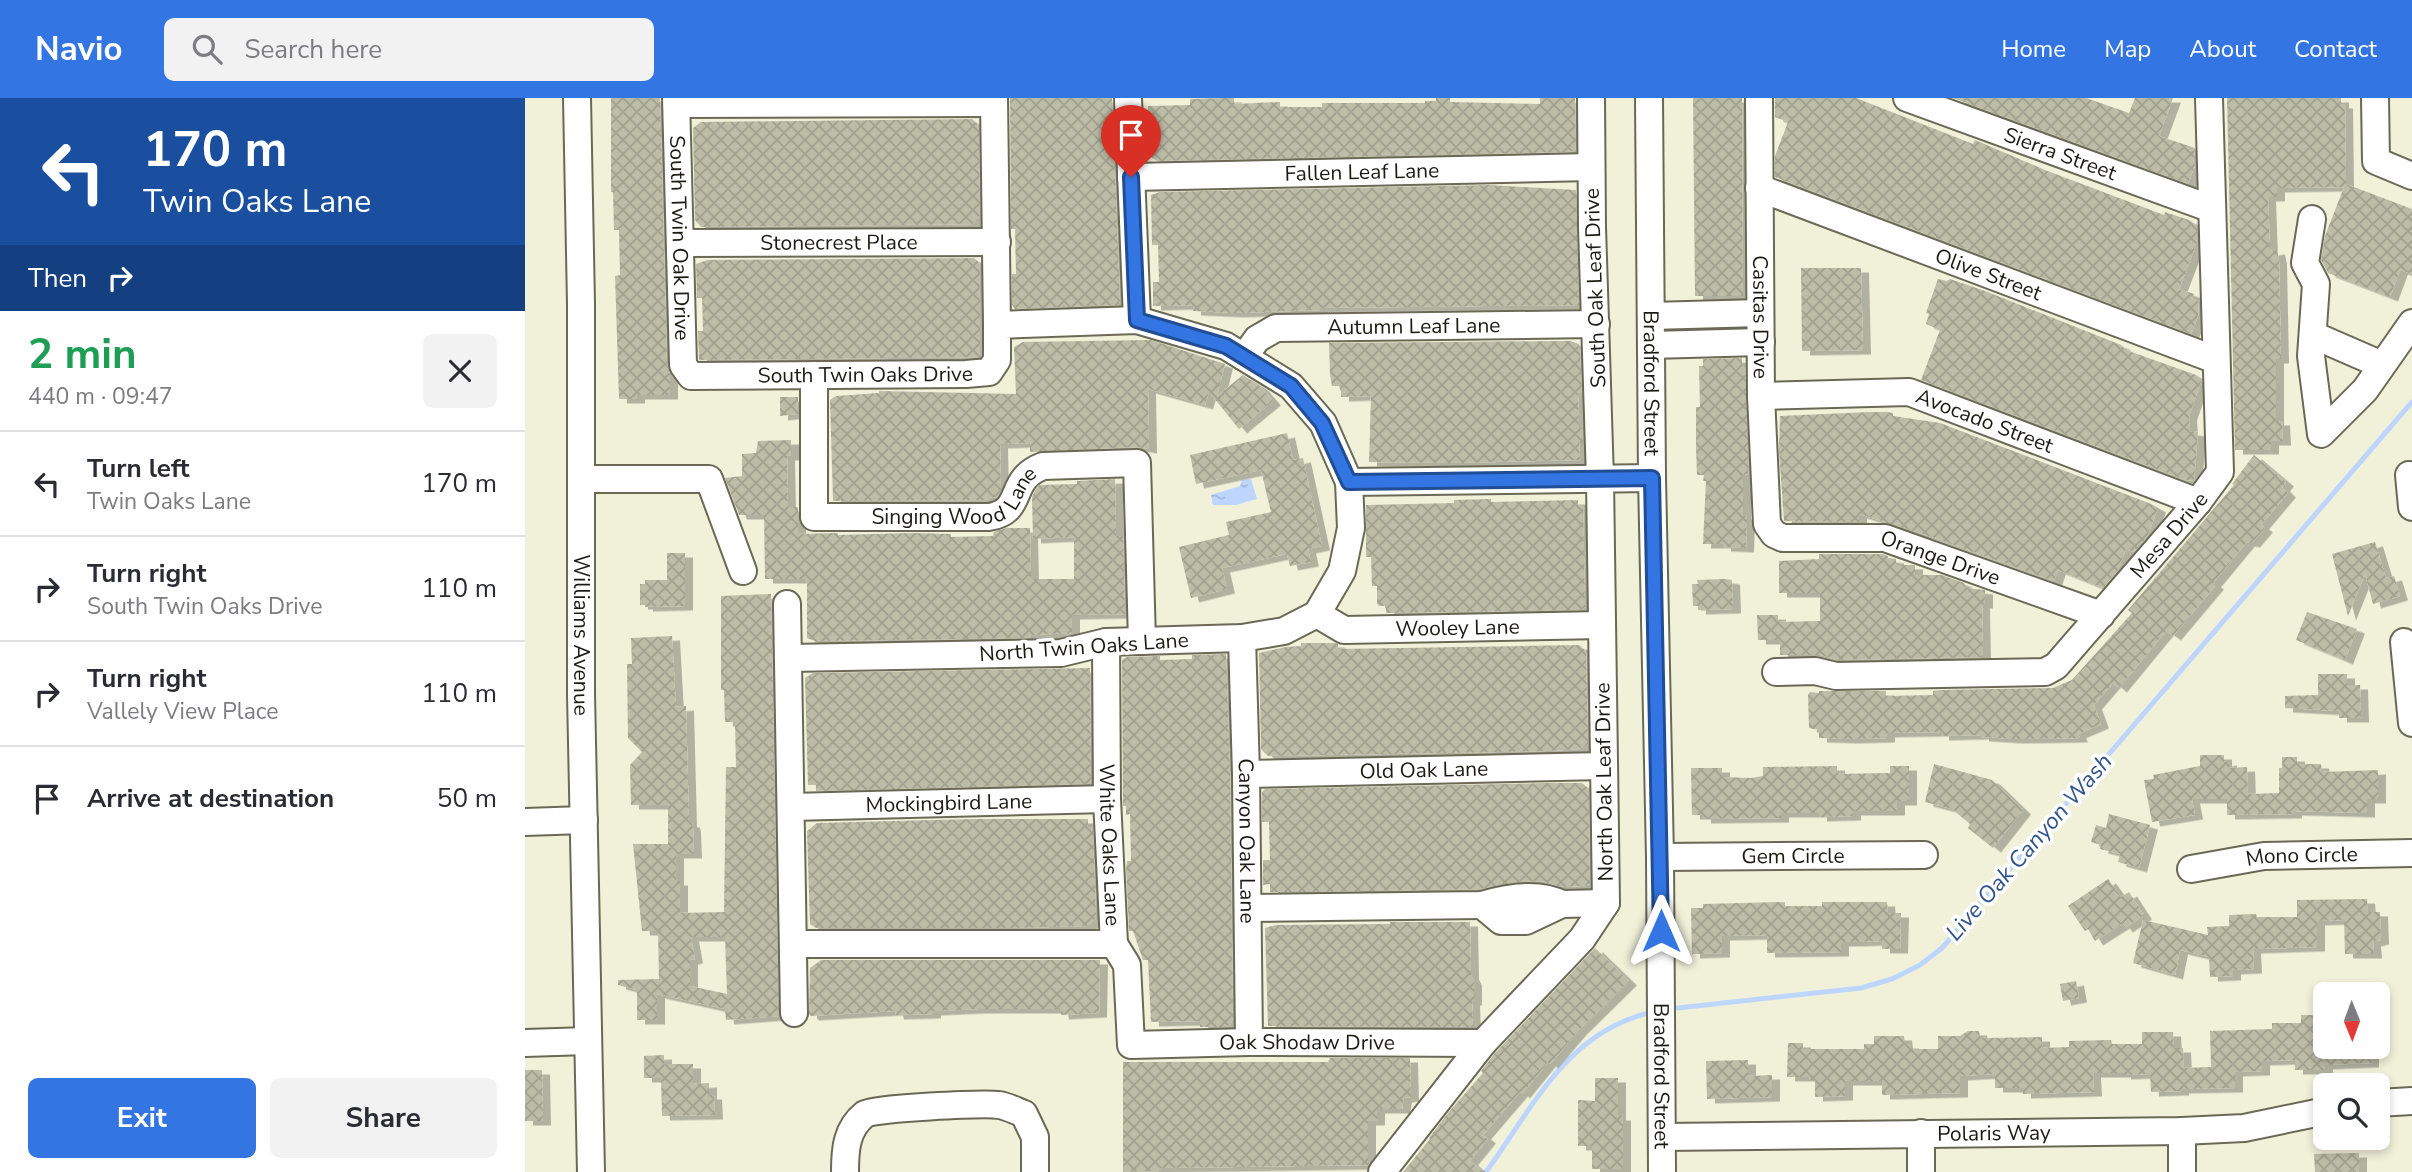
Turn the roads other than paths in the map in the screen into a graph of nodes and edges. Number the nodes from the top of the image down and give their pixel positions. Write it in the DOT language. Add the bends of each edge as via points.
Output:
graph roads {
  1 [pos="576,98"];
  2 [pos="1128,98"];
  3 [pos="1591,98"];
  4 [pos="1649,98"];
  5 [pos="1759,98"];
  6 [pos="1907,98"];
  7 [pos="2209,98"];
  8 [pos="2375,98"];
  9 [pos="994,100"];
  10 [pos="677,101"];
  11 [pos="1591,167"];
  12 [pos="2412,176"];
  13 [pos="1131,177"];
  14 [pos="1759,188"];
  15 [pos="2213,209"];
  16 [pos="2312,219"];
  17 [pos="997,242"];
  18 [pos="680,243"];
  19 [pos="1760,313"];
  20 [pos="1651,316"];
  21 [pos="1137,320"];
  22 [pos="2412,323"];
  23 [pos="1595,324"];
  24 [pos="997,325"];
  25 [pos="2313,335"];
  26 [pos="1761,342"];
  27 [pos="1651,345"];
  28 [pos="1244,357"];
  29 [pos="2216,360"];
  30 [pos="2382,365"];
  31 [pos="814,375"];
  32 [pos="691,376"];
  33 [pos="1761,397"];
  34 [pos="2409,475"];
  35 [pos="1652,478"];
  36 [pos="581,479"];
  37 [pos="1600,479"];
  38 [pos="1349,482"];
  39 [pos="2198,502"];
  40 [pos="2412,507"];
  41 [pos="1773,534"];
  42 [pos="743,571"];
  43 [pos="787,604"];
  44 [pos="1317,614"];
  45 [pos="2101,615"];
  46 [pos="1602,625"];
  47 [pos="1242,638"];
  48 [pos="1142,641"];
  49 [pos="1106,642"];
  50 [pos="2404,642"];
  51 [pos="790,658"];
  52 [pos="1776,672"];
  53 [pos="2412,723"];
  54 [pos="1603,766"];
  55 [pos="1246,774"];
  56 [pos="1107,799"];
  57 [pos="791,807"];
  58 [pos="584,820"];
  59 [pos="525,822"];
  60 [pos="2412,853"];
  61 [pos="1924,855"];
  62 [pos="1660,857"];
  63 [pos="2191,869"];
  64 [pos="1606,904"];
  65 [pos="1248,908"];
  66 [pos="793,944"];
  67 [pos="1114,944"];
  68 [pos="794,1013"];
  69 [pos="588,1041"];
  70 [pos="1249,1042"];
  71 [pos="525,1043"];
  72 [pos="1483,1043"];
  73 [pos="1131,1045"];
  74 [pos="2412,1101"];
  75 [pos="2390,1102"];
  76 [pos="2313,1114"];
  77 [pos="2182,1131"];
  78 [pos="1921,1133"];
  79 [pos="1662,1137"];
  80 [pos="591,1172"];
  81 [pos="845,1172"];
  82 [pos="1035,1172"];
  83 [pos="1382,1172"];
  84 [pos="1662,1172"];
  85 [pos="1921,1172"];
  86 [pos="2182,1172"];
  1 -- 36 [label="street, Williams Avenue"];
  2 -- 13 [label="street"];
  3 -- 11 [label="street, South Oak Leaf Drive"];
  4 -- 20 [label="street, Bradford Street"];
  5 -- 14 [label="street, Casitas Drive"];
  6 -- 15 [label="street, Sierra Street"];
  7 -- 15 [label="street, Mesa Drive"];
  8 -- 12 [label="street" via="2376,161"];
  9 -- 10 [label="street"];
  9 -- 17 [label="street"];
  10 -- 18 [label="street, South Twin Oak Drive"];
  11 -- 13 [label="street, Fallen Leaf Lane"];
  11 -- 23 [label="street, South Oak Leaf Drive"];
  13 -- 21 [label="street"];
  14 -- 19 [label="street, Casitas Drive"];
  14 -- 29 [label="street, Olive Street"];
  15 -- 29 [label="street, Mesa Drive"];
  16 -- 25 [label="street" via="2305,263 2316,284"];
  17 -- 18 [label="street, Stonecrest Place"];
  17 -- 24 [label="street"];
  18 -- 32 [label="street, South Twin Oak Drive" via="683,365"];
  19 -- 20 [label="street"];
  19 -- 26 [label="street, Casitas Drive"];
  20 -- 27 [label="street, Bradford Street"];
  21 -- 24 [label="street"];
  21 -- 28 [label="street" via="1226,346"];
  22 -- 30 [label="street"];
  23 -- 28 [label="street, Autumn Leaf Lane" via="1276,328 1257,339"];
  23 -- 37 [label="street, South Oak Leaf Drive"];
  24 -- 31 [label="street, South Twin Oaks Drive" via="997,360 989,372"];
  25 -- 30 [label="street"];
  25 -- 30 [label="street" via="2311,356 2321,434 2365,390"];
  26 -- 27 [label="street"];
  26 -- 33 [label="street, Casitas Drive"];
  27 -- 35 [label="street, Bradford Street"];
  28 -- 38 [label="street" via="1291,386 1315,414"];
  29 -- 39 [label="street, Mesa Drive" via="2220,472"];
  31 -- 32 [label="street, South Twin Oaks Drive"];
  31 -- 48 [label="street, Singing Wood Lane" via="814,517 996,516 1012,505 1029,471 1043,466 1137,463"];
  33 -- 39 [label="street, Avocado Street" via="1909,392"];
  33 -- 41 [label="street, Casitas Drive" via="1767,524"];
  34 -- 40 [label="street"];
  35 -- 37 [label="street"];
  35 -- 62 [label="street, Bradford Street"];
  36 -- 42 [label="street" via="709,479"];
  36 -- 58 [label="street, Williams Avenue"];
  37 -- 38 [label="street"];
  37 -- 46 [label="street, North Oak Leaf Drive"];
  38 -- 44 [label="street" via="1352,528 1342,571"];
  39 -- 45 [label="street, Mesa Drive"];
  41 -- 45 [label="street, Orange Drive" via="1783,538 1885,538"];
  43 -- 51 [label="street"];
  44 -- 46 [label="street, Wooley Lane" via="1344,630"];
  44 -- 47 [label="street, North Twin Oaks Lane" via="1284,631"];
  45 -- 52 [label="street, Mesa Drive" via="2056,667 2045,672 1836,676 1815,671"];
  46 -- 54 [label="street, North Oak Leaf Drive"];
  47 -- 48 [label="street, North Twin Oaks Lane"];
  47 -- 55 [label="street, Canyon Oak Lane"];
  48 -- 49 [label="street, North Twin Oaks Lane"];
  49 -- 51 [label="street, North Twin Oaks Lane" via="1061,653"];
  49 -- 56 [label="street, White Oaks Lane"];
  50 -- 53 [label="street"];
  51 -- 57 [label="street"];
  54 -- 55 [label="street, Old Oak Lane"];
  54 -- 64 [label="street, North Oak Leaf Drive"];
  55 -- 65 [label="street, Canyon Oak Lane"];
  56 -- 57 [label="street, Mockingbird Lane"];
  56 -- 67 [label="street, White Oaks Lane"];
  57 -- 66 [label="street"];
  58 -- 59 [label="street"];
  58 -- 69 [label="street, Williams Avenue"];
  60 -- 63 [label="street, Mono Circle" via="2263,856"];
  61 -- 62 [label="street, Gem Circle"];
  62 -- 79 [label="street, Bradford Street"];
  64 -- 65 [label="street" via="1562,904 1526,921 1501,921 1482,905"];
  64 -- 72 [label="street, North Oak Leaf Drive" via="1582,939"];
  65 -- 70 [label="street, Canyon Oak Lane"];
  66 -- 67 [label="street"];
  66 -- 68 [label="street"];
  67 -- 73 [label="street, White Oaks Lane" via="1127,965"];
  69 -- 71 [label="street"];
  69 -- 80 [label="street, Williams Avenue"];
  70 -- 72 [label="street, Oak Shodaw Drive"];
  70 -- 73 [label="street, Oak Shodaw Drive"];
  72 -- 83 [label="street, North Oak Leaf Drive"];
  74 -- 75 [label="street"];
  76 -- 77 [label="street, Polaris Way" via="2244,1128"];
  77 -- 78 [label="street, Polaris Way"];
  77 -- 86 [label="street"];
  78 -- 79 [label="street, Polaris Way"];
  78 -- 85 [label="street"];
  79 -- 84 [label="street, Bradford Street"];
  81 -- 82 [label="street" via="851,1129 867,1113 889,1108 999,1105 1024,1114 1035,1137"];
}
